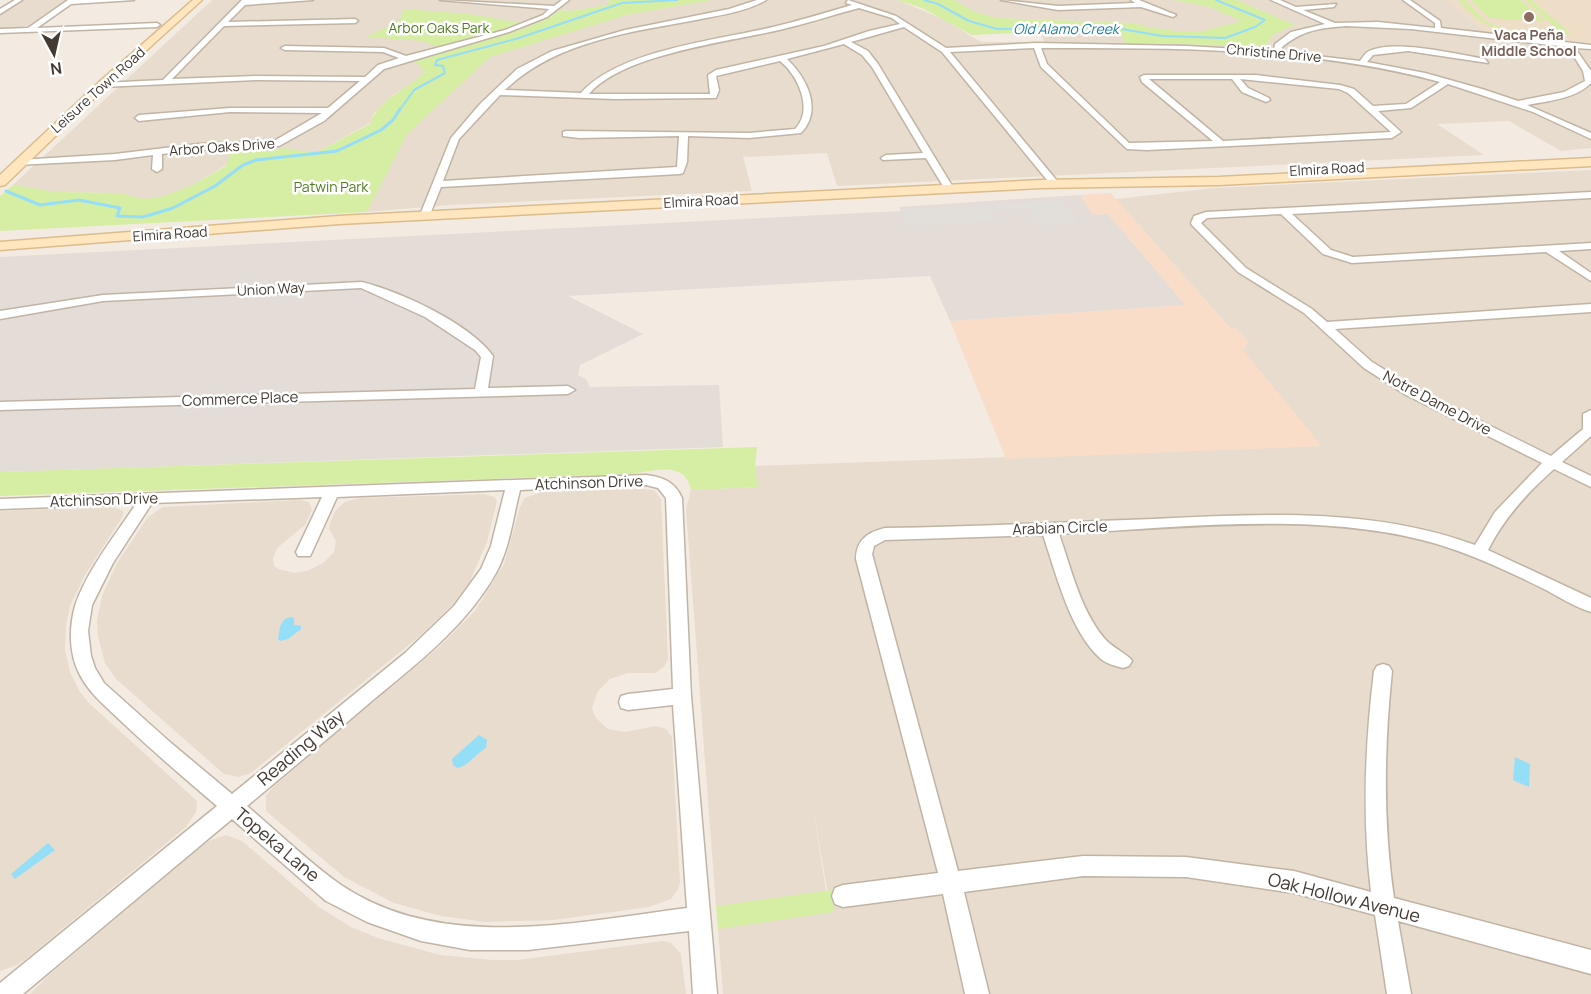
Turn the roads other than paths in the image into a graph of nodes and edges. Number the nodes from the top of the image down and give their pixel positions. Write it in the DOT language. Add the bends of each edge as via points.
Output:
graph roads {
  1 [pos="19,0"];
  2 [pos="131,0"];
  3 [pos="187,0"];
  4 [pos="198,0"];
  5 [pos="310,0"];
  6 [pos="443,0"];
  7 [pos="566,0"];
  8 [pos="763,0"];
  9 [pos="842,0"];
  10 [pos="1004,0"];
  11 [pos="1134,0"];
  12 [pos="1274,0"];
  13 [pos="1406,0"];
  14 [pos="70,1"];
  15 [pos="245,1"];
  16 [pos="483,1"];
  17 [pos="1141,5"];
  18 [pos="1334,5"];
  19 [pos="857,6"];
  20 [pos="556,8"];
  21 [pos="1296,9"];
  22 [pos="119,10"];
  23 [pos="0,12"];
  24 [pos="1173,15"];
  25 [pos="355,21"];
  26 [pos="223,24"];
  27 [pos="908,24"];
  28 [pos="158,25"];
  29 [pos="1334,25"];
  30 [pos="29,30"];
  31 [pos="1438,30"];
  32 [pos="0,31"];
  33 [pos="846,42"];
  34 [pos="1036,45"];
  35 [pos="1570,45"];
  36 [pos="1591,47"];
  37 [pos="285,48"];
  38 [pos="945,50"];
  39 [pos="140,51"];
  40 [pos="1278,52"];
  41 [pos="406,58"];
  42 [pos="782,58"];
  43 [pos="1485,61"];
  44 [pos="1362,63"];
  45 [pos="1233,76"];
  46 [pos="366,78"];
  47 [pos="102,80"];
  48 [pos="165,82"];
  49 [pos="1446,82"];
  50 [pos="497,92"];
  51 [pos="583,96"];
  52 [pos="1266,100"];
  53 [pos="1516,104"];
  54 [pos="1372,109"];
  55 [pos="331,111"];
  56 [pos="139,118"];
  57 [pos="566,134"];
  58 [pos="684,134"];
  59 [pos="1591,136"];
  60 [pos="28,140"];
  61 [pos="1220,143"];
  62 [pos="158,152"];
  63 [pos="930,155"];
  64 [pos="886,158"];
  65 [pos="1591,158"];
  66 [pos="19,164"];
  67 [pos="157,169"];
  68 [pos="0,182"];
  69 [pos="1059,183"];
  70 [pos="437,184"];
  71 [pos="950,189"];
  72 [pos="1591,195"];
  73 [pos="1284,212"];
  74 [pos="425,215"];
  75 [pos="339,220"];
  76 [pos="0,237"];
  77 [pos="0,246"];
  78 [pos="1591,246"];
  79 [pos="1549,249"];
  80 [pos="1591,278"];
  81 [pos="1591,308"];
  82 [pos="0,315"];
  83 [pos="1324,326"];
  84 [pos="568,390"];
  85 [pos="481,391"];
  86 [pos="0,406"];
  87 [pos="1590,414"];
  88 [pos="1552,463"];
  89 [pos="1591,482"];
  90 [pos="514,486"];
  91 [pos="332,491"];
  92 [pos="148,498"];
  93 [pos="0,504"];
  94 [pos="1049,528"];
  95 [pos="304,552"];
  96 [pos="1479,552"];
  97 [pos="1591,606"];
  98 [pos="1123,662"];
  99 [pos="1383,671"];
  100 [pos="682,696"];
  101 [pos="628,702"];
  102 [pos="231,807"];
  103 [pos="950,882"];
  104 [pos="843,896"];
  105 [pos="1385,907"];
  106 [pos="700,918"];
  107 [pos="1591,962"];
  108 [pos="5,994"];
  109 [pos="705,994"];
  110 [pos="976,994"];
  111 [pos="1399,994"];
  1 -- 23 [label="street"];
  2 -- 14 [label="street"];
  2 -- 22 [label="street"];
  3 -- 28 [label="main road, Leisure Town Road"];
  4 -- 39 [label="main road, Leisure Town Road"];
  5 -- 15 [label="street"];
  6 -- 16 [label="street"];
  7 -- 20 [label="street, Arbor Oaks Drive"];
  8 -- 50 [label="street" via="730,11 627,31 555,53 520,71"];
  9 -- 19 [label="street"];
  10 -- 17 [label="street" via="1074,8"];
  11 -- 17 [label="street"];
  12 -- 21 [label="street"];
  13 -- 31 [label="street" via="1438,22"];
  14 -- 30 [label="street"];
  15 -- 26 [label="street"];
  16 -- 20 [label="street"];
  17 -- 24 [label="street"];
  18 -- 21 [label="street"];
  19 -- 27 [label="street"];
  19 -- 51 [label="street" via="668,52 609,73"];
  20 -- 41 [label="street, Arbor Oaks Drive" via="507,31"];
  21 -- 29 [label="street"];
  25 -- 26 [label="street"];
  26 -- 48 [label="street"];
  27 -- 33 [label="street"];
  27 -- 38 [label="street"];
  28 -- 30 [label="street"];
  28 -- 39 [label="main road" via="161,27"];
  28 -- 47 [label="main road, Leisure Town Road"];
  29 -- 31 [label="street" via="1378,24"];
  29 -- 40 [label="street" via="1292,34 1282,39"];
  30 -- 32 [label="street"];
  31 -- 35 [label="street"];
  33 -- 42 [label="street"];
  33 -- 63 [label="street" via="870,59"];
  34 -- 38 [label="street, Christine Drive"];
  34 -- 40 [label="street, Christine Drive"];
  34 -- 61 [label="street" via="1044,65 1127,146"];
  35 -- 36 [label="street"];
  35 -- 53 [label="street" via="1587,71 1586,87"];
  37 -- 41 [label="street" via="384,50"];
  38 -- 69 [label="street"];
  39 -- 47 [label="main road, Leisure Town Road"];
  40 -- 44 [label="street, Christine Drive"];
  41 -- 46 [label="street, Arbor Oaks Drive" via="381,67"];
  42 -- 51 [label="street" via="712,75 713,96"];
  42 -- 58 [label="street" via="791,64 808,104 809,112 800,129 735,135"];
  43 -- 44 [label="street" via="1397,49 1370,53"];
  44 -- 49 [label="street, Christine Drive"];
  45 -- 52 [label="street" via="1251,94"];
  45 -- 54 [label="street" via="1344,88"];
  45 -- 61 [label="street" via="1144,77"];
  46 -- 48 [label="street"];
  46 -- 55 [label="street, Arbor Oaks Drive"];
  47 -- 48 [label="street"];
  47 -- 60 [label="main road, Leisure Town Road"];
  47 -- 66 [label="main road, Leisure Town Road"];
  49 -- 53 [label="street, Christine Drive"];
  49 -- 54 [label="street" via="1408,106"];
  50 -- 51 [label="street"];
  50 -- 70 [label="street" via="455,138"];
  53 -- 59 [label="street, Christine Drive"];
  54 -- 61 [label="street" via="1395,129 1395,134"];
  55 -- 56 [label="street" via="221,111"];
  55 -- 62 [label="street, Arbor Oaks Drive" via="276,144"];
  57 -- 58 [label="street"];
  58 -- 70 [label="street" via="680,171"];
  62 -- 66 [label="street, Arbor Oaks Drive"];
  62 -- 67 [label="street"];
  63 -- 64 [label="street"];
  63 -- 71 [label="street"];
  65 -- 69 [label="main road, Elmira Road"];
  65 -- 69 [label="main road, Elmira Road" via="1545,164 1220,181"];
  66 -- 68 [label="main road, Leisure Town Road"];
  69 -- 71 [label="main road, Elmira Road"];
  70 -- 74 [label="street"];
  71 -- 74 [label="main road, Elmira Road"];
  72 -- 73 [label="street"];
  73 -- 79 [label="street" via="1329,253 1352,260"];
  73 -- 83 [label="street, Notre Dame Drive" via="1206,215 1198,218 1197,225 1242,270 1308,311"];
  74 -- 75 [label="main road, Elmira Road"];
  75 -- 76 [label="main road, Elmira Road"];
  75 -- 77 [label="main road, Elmira Road"];
  78 -- 79 [label="street"];
  79 -- 80 [label="street"];
  81 -- 83 [label="street"];
  82 -- 85 [label="street, Union Way" via="103,298 362,285 394,296 482,349 486,363"];
  83 -- 88 [label="street, Notre Dame Drive" via="1354,355 1386,377"];
  84 -- 85 [label="street, Commerce Place"];
  85 -- 86 [label="street, Commerce Place"];
  87 -- 88 [label="street" via="1590,430"];
  88 -- 89 [label="street, Notre Dame Drive"];
  88 -- 96 [label="street" via="1515,496"];
  90 -- 91 [label="street, Atchinson Drive"];
  90 -- 100 [label="street, Atchinson Drive" via="646,480 661,483 672,492"];
  90 -- 102 [label="street, Reading Way" via="496,554 470,601 411,657"];
  91 -- 92 [label="street, Atchinson Drive"];
  91 -- 95 [label="street"];
  92 -- 93 [label="street, Atchinson Drive"];
  92 -- 102 [label="street, Topeka Lane" via="91,586 79,631 82,656 98,688"];
  94 -- 96 [label="street, Arabian Circle" via="1322,519 1393,528"];
  94 -- 98 [label="street" via="1094,639 1108,654"];
  94 -- 103 [label="street, Arabian Circle" via="885,534 874,536 864,551"];
  96 -- 97 [label="street, Arabian Circle"];
  99 -- 105 [label="street" via="1375,755 1375,818"];
  100 -- 101 [label="street"];
  100 -- 106 [label="street, Atchinson Drive"];
  102 -- 106 [label="street, Topeka Lane" via="334,893 375,914 421,930 470,939 528,939"];
  102 -- 108 [label="street, Reading Way"];
  103 -- 104 [label="street, Oak Hollow Avenue"];
  103 -- 105 [label="street, Oak Hollow Avenue" via="1083,866 1186,867 1294,882"];
  103 -- 110 [label="street, Arabian Circle"];
  105 -- 107 [label="street, Oak Hollow Avenue"];
  105 -- 111 [label="street"];
  106 -- 109 [label="street, Atchinson Drive"];
}
